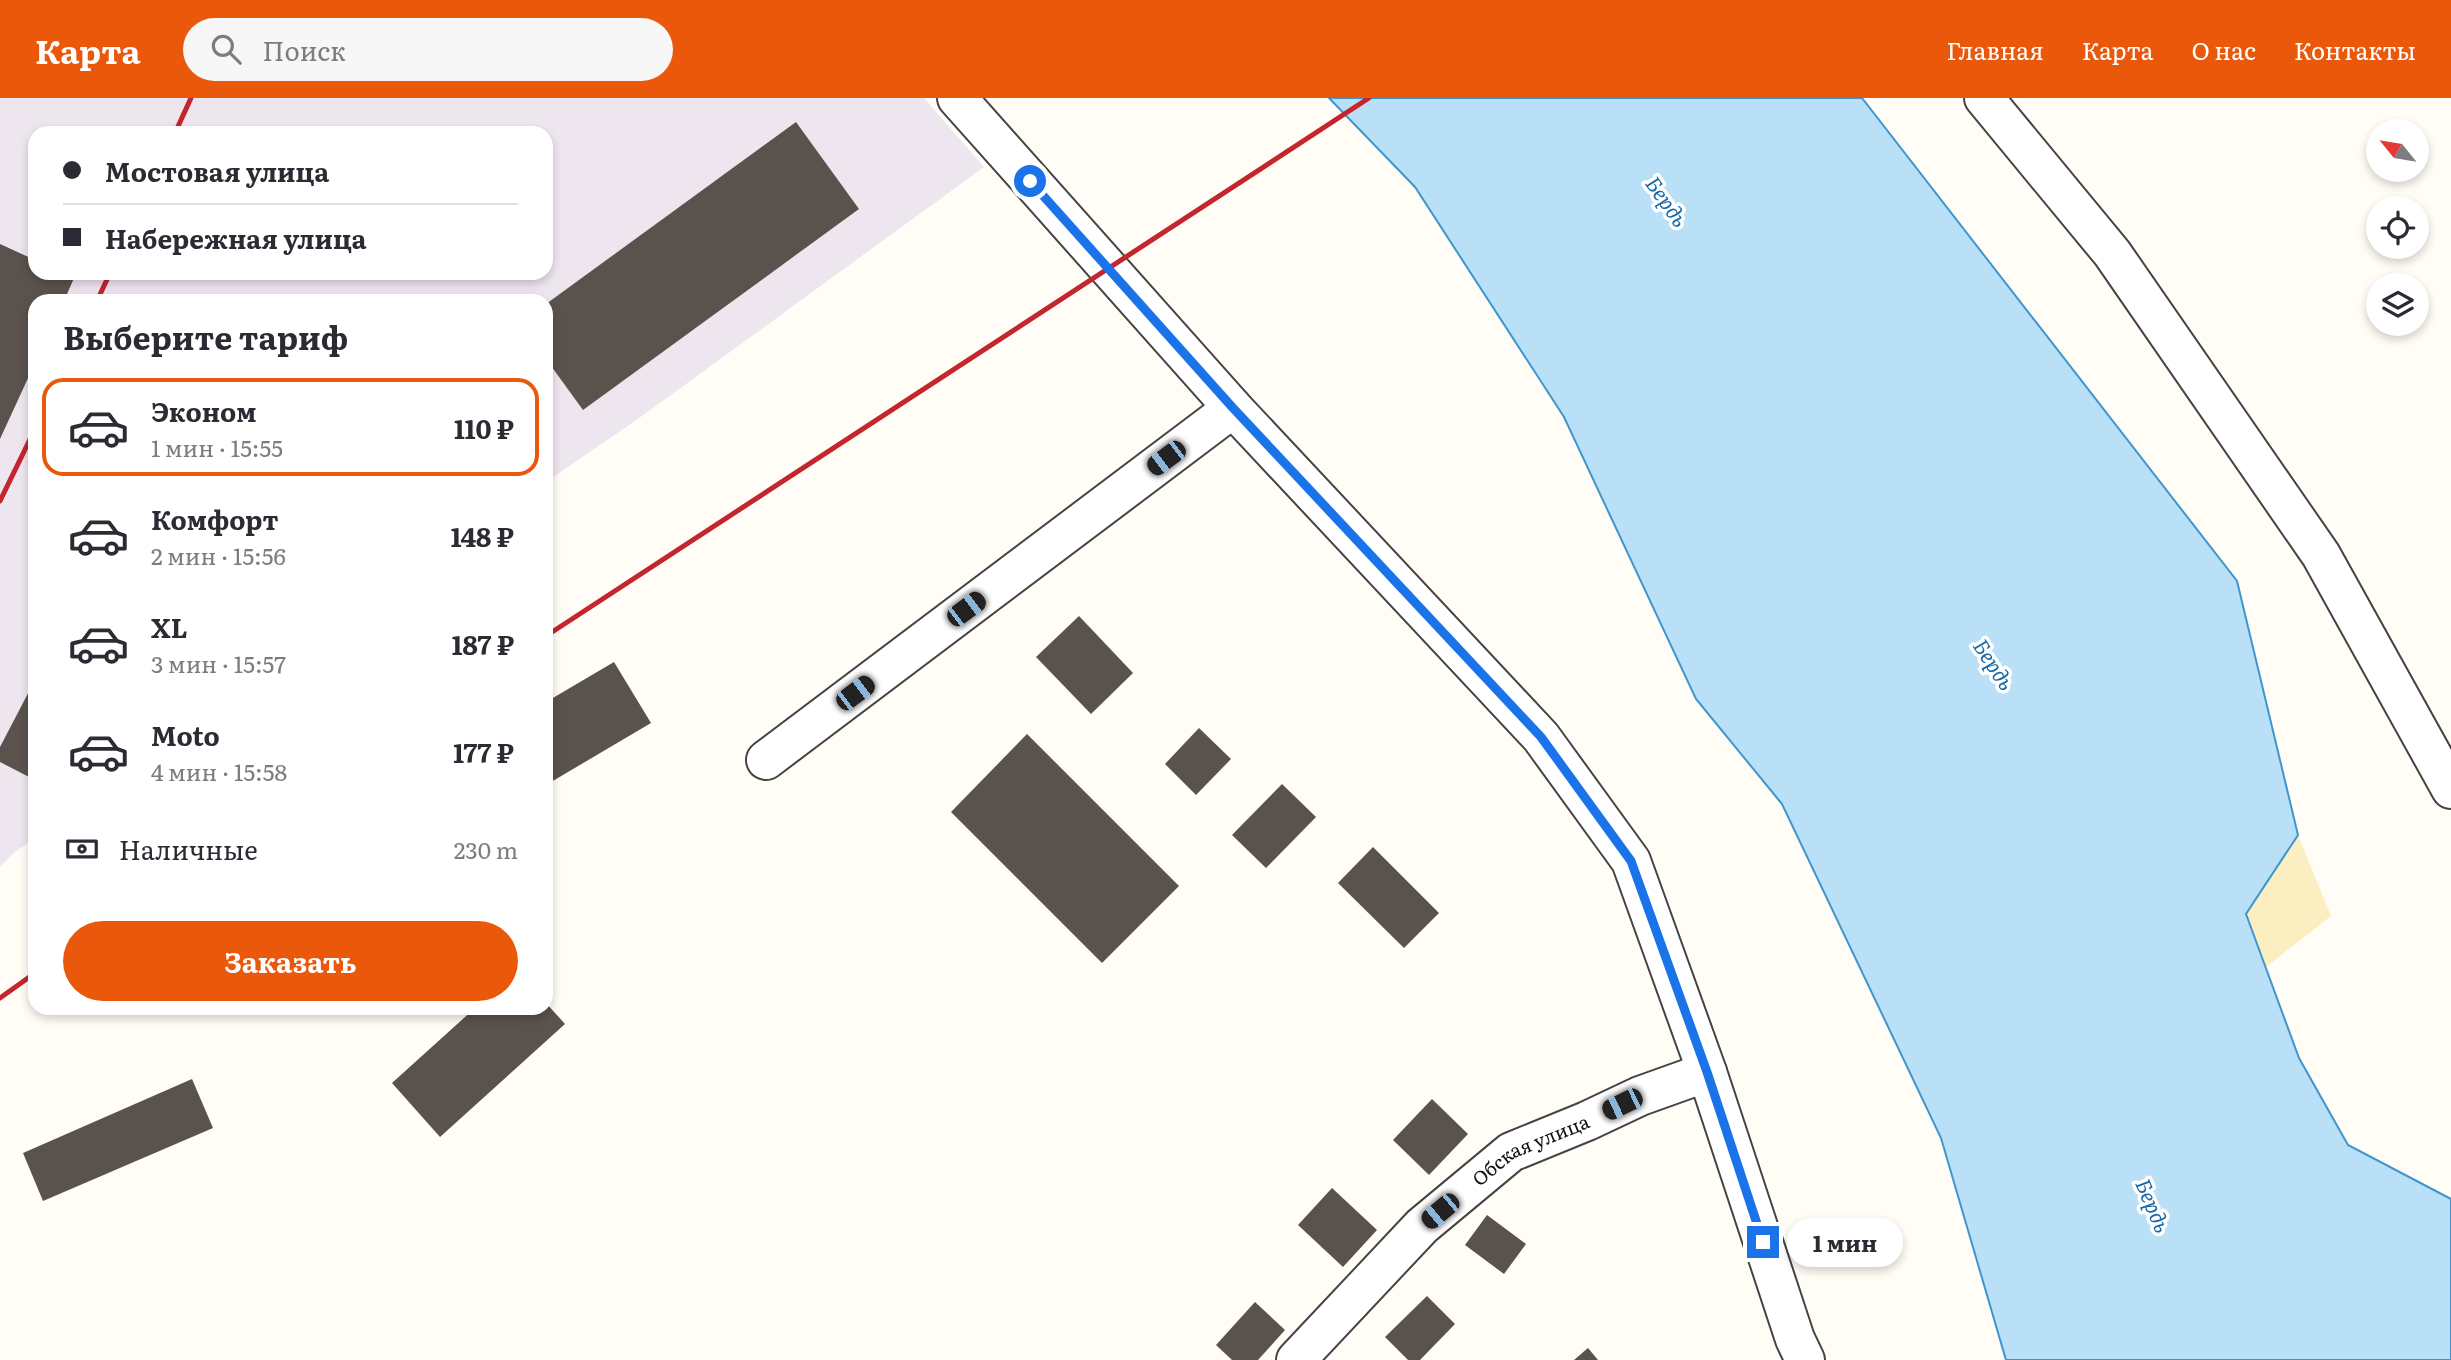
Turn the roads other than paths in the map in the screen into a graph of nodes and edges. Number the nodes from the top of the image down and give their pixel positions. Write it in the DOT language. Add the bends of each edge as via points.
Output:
graph roads {
  1 [pos="957,98"];
  2 [pos="1984,98"];
  3 [pos="1233,408"];
  4 [pos="766,760"];
  5 [pos="2451,789"];
  6 [pos="1707,1072"];
  7 [pos="1296,1360"];
  8 [pos="1805,1360"];
  1 -- 3 [label="street"];
  2 -- 5 [label="street" via="2112,253 2321,555"];
  3 -- 4 [label="street"];
  3 -- 6 [label="street" via="1541,737 1631,861"];
  6 -- 7 [label="street, Обская улица" via="1511,1152 1422,1226"];
  6 -- 8 [label="street"];
}
